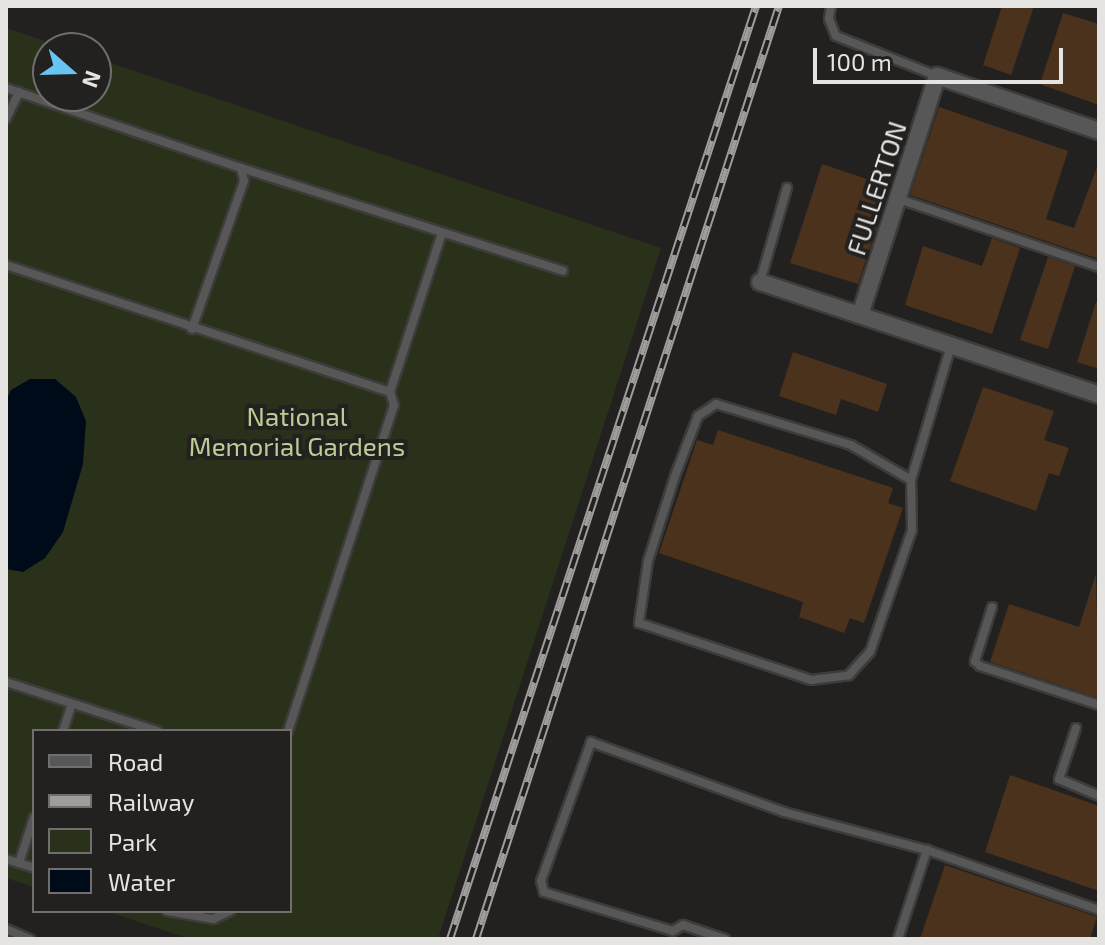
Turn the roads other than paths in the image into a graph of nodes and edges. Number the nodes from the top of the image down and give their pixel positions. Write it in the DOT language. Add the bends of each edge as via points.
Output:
graph roads {
  1 [pos="831,6"];
  2 [pos="937,76"];
  3 [pos="6,88"];
  4 [pos="19,92"];
  5 [pos="6,119"];
  6 [pos="1099,131"];
  7 [pos="241,168"];
  8 [pos="787,188"];
  9 [pos="899,199"];
  10 [pos="442,233"];
  11 [pos="6,265"];
  12 [pos="1099,267"];
  13 [pos="563,271"];
  14 [pos="760,282"];
  15 [pos="860,315"];
  16 [pos="192,329"];
  17 [pos="951,345"];
  18 [pos="390,392"];
  19 [pos="1099,395"];
  20 [pos="911,480"];
  21 [pos="992,607"];
  22 [pos="6,682"];
  23 [pos="72,704"];
  24 [pos="1099,705"];
  25 [pos="1076,728"];
  26 [pos="64,729"];
  27 [pos="151,729"];
  28 [pos="289,729"];
  29 [pos="1099,796"];
  30 [pos="32,823"];
  31 [pos="927,850"];
  32 [pos="6,859"];
  33 [pos="19,863"];
  34 [pos="32,867"];
  35 [pos="1099,910"];
  36 [pos="178,913"];
  37 [pos="226,913"];
  38 [pos="6,929"];
  39 [pos="30,939"];
  40 [pos="725,939"];
  41 [pos="898,939"];
  1 -- 2 [label="lane" via="829,19 836,36 855,48"];
  2 -- 6 [label="street"];
  2 -- 9 [label="street, FULLERTON"];
  3 -- 4 [label="lane"];
  4 -- 5 [label="lane"];
  4 -- 7 [label="lane"];
  7 -- 10 [label="lane"];
  7 -- 16 [label="lane" via="244,181"];
  8 -- 14 [label="lane"];
  9 -- 12 [label="lane"];
  9 -- 15 [label="street, FULLERTON"];
  10 -- 13 [label="lane"];
  10 -- 18 [label="lane"];
  11 -- 16 [label="lane"];
  14 -- 15 [label="street"];
  15 -- 17 [label="street"];
  16 -- 18 [label="lane"];
  17 -- 19 [label="street"];
  17 -- 20 [label="lane"];
  18 -- 28 [label="lane" via="394,405"];
  20 -- 20 [label="lane" via="912,530 870,652 849,675 811,680 639,623 648,561 675,476 698,416 716,404 851,445"];
  21 -- 24 [label="lane" via="975,661 980,666"];
  22 -- 23 [label="lane"];
  23 -- 26 [label="lane"];
  23 -- 27 [label="lane"];
  25 -- 29 [label="lane" via="1059,779"];
  30 -- 33 [label="lane"];
  31 -- 35 [label="lane"];
  31 -- 40 [label="lane" via="724,791 591,742 541,881 544,892 673,931 683,925"];
  31 -- 41 [label="lane"];
  32 -- 33 [label="lane"];
  33 -- 34 [label="lane"];
  36 -- 37 [label="lane" via="213,919"];
  38 -- 39 [label="lane"];
}
